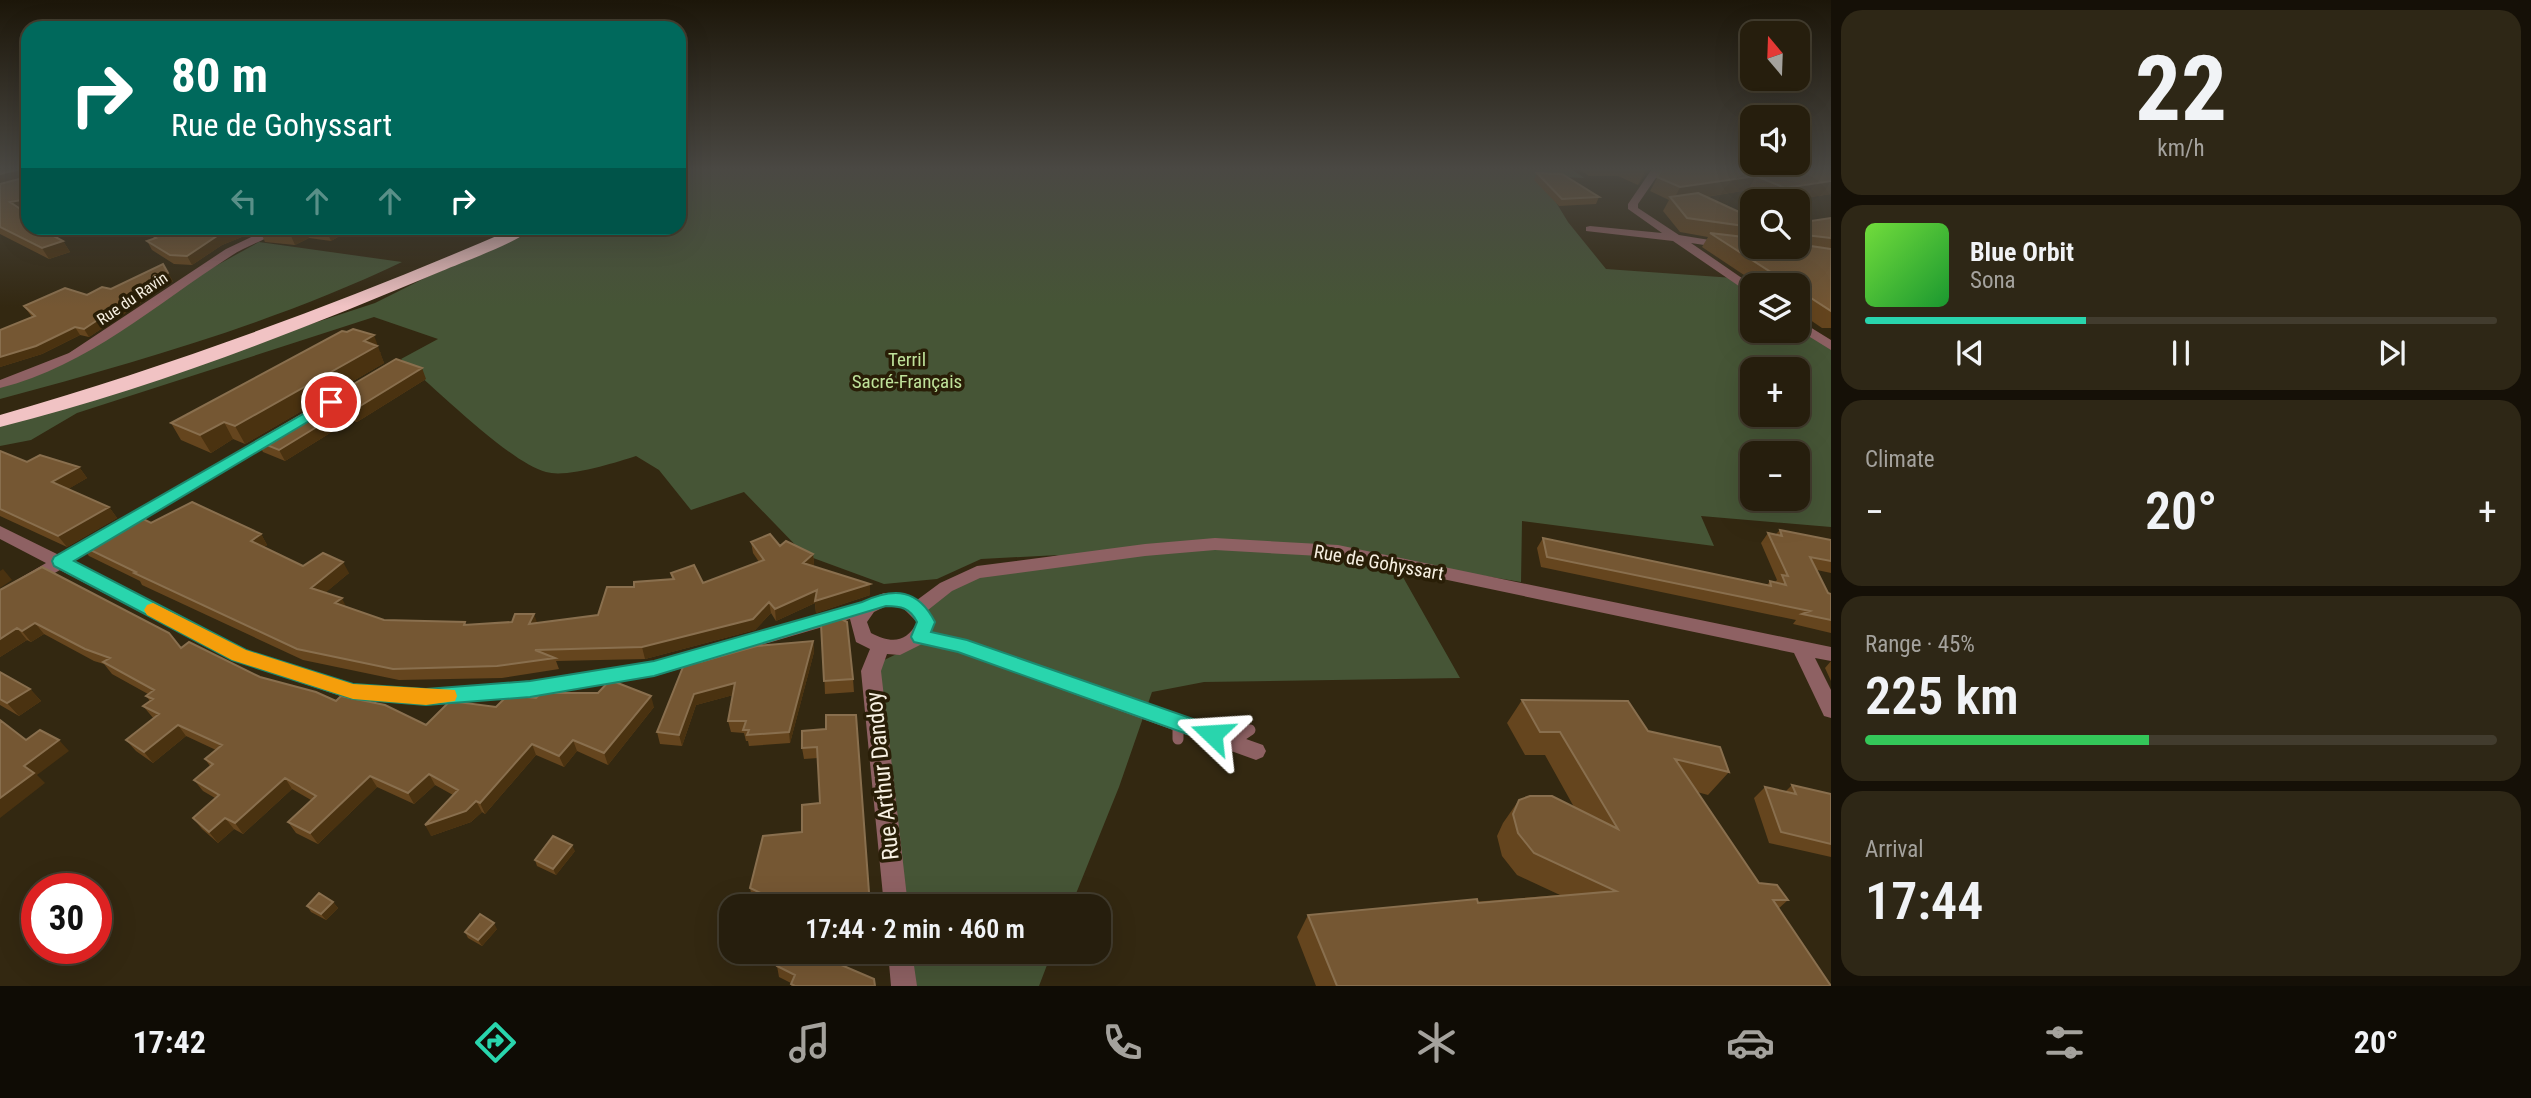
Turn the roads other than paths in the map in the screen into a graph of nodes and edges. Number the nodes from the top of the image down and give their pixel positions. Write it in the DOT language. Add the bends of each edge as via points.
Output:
graph roads {
  1 [pos="1642,215"];
  2 [pos="1590,229"];
  3 [pos="263,235"];
  4 [pos="486,235"];
  5 [pos="510,235"];
  6 [pos="1676,238"];
  7 [pos="1740,247"];
  8 [pos="1740,283"];
  9 [pos="1810,332"];
  10 [pos="1831,346"];
  11 [pos="0,384"];
  12 [pos="0,409"];
  13 [pos="0,421"];
  14 [pos="293,424"];
  15 [pos="0,532"];
  16 [pos="60,561"];
  17 [pos="0,598"];
  18 [pos="868,607"];
  19 [pos="919,608"];
  20 [pos="920,637"];
  21 [pos="880,648"];
  22 [pos="1801,648"];
  23 [pos="1831,654"];
  24 [pos="1831,709"];
  25 [pos="1250,730"];
  26 [pos="1232,742"];
  27 [pos="1256,751"];
  28 [pos="895,894"];
  29 [pos="902,964"];
  30 [pos="904,986"];
  1 -- 6 [label="street"];
  2 -- 6 [label="street"];
  3 -- 11 [label="street, Rue du Ravin" via="230,251 74,356"];
  4 -- 12 [label="highway" via="311,308 175,356"];
  5 -- 13 [label="highway" via="268,335"];
  6 -- 7 [label="street"];
  6 -- 8 [label="street"];
  9 -- 10 [label="street"];
  14 -- 16 [label="street"];
  15 -- 16 [label="street"];
  16 -- 17 [label="street"];
  16 -- 18 [label="street" via="239,655 353,692 426,697 530,689 654,668"];
  18 -- 19 [label="street" via="884,599 903,600"];
  18 -- 21 [label="street" via="858,621 863,637"];
  19 -- 20 [label="street" via="926,622"];
  19 -- 22 [label="street, Rue de Gohyssart" via="977,572 1215,544 1338,551"];
  20 -- 21 [label="street" via="902,648"];
  20 -- 26 [label="street" via="960,645 1178,731"];
  21 -- 28 [label="street, Rue Arthur Dandoy" via="871,671"];
  22 -- 23 [label="street, Rue de Gohyssart"];
  22 -- 24 [label="street"];
  25 -- 26 [label="lane"];
  26 -- 27 [label="street"];
  29 -- 30 [label="street"];
}
